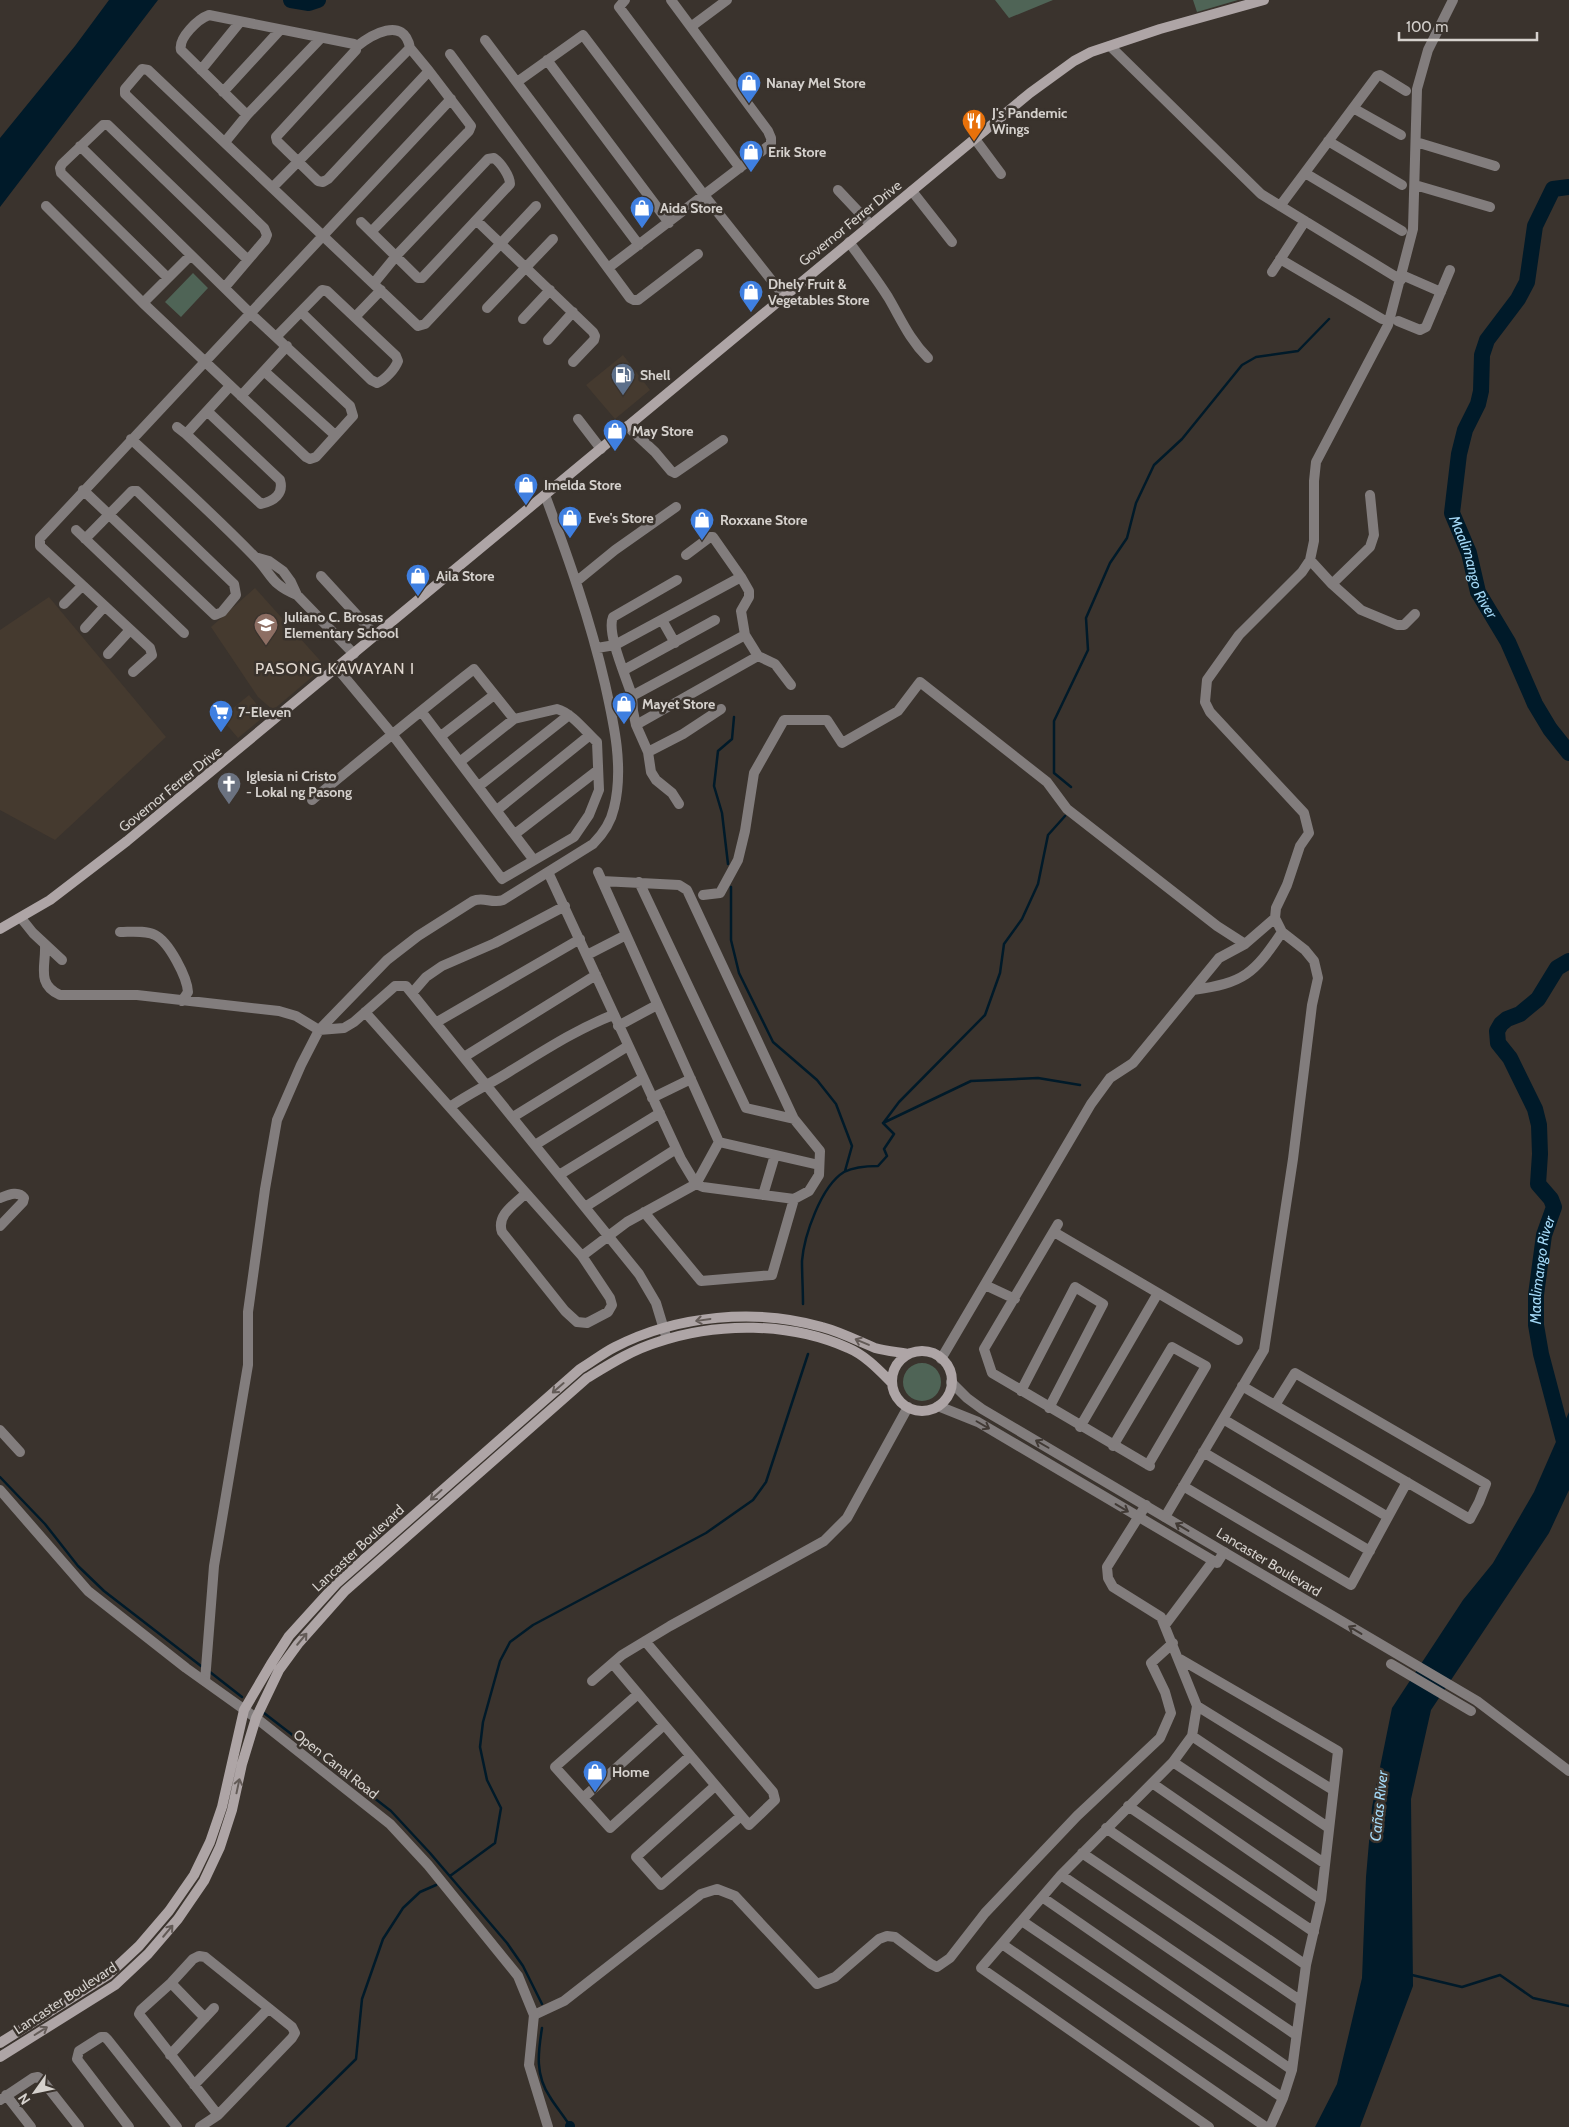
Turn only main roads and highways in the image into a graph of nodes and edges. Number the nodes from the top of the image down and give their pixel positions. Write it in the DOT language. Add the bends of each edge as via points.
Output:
graph roads {
  1 [pos="1264,0"];
  2 [pos="0,929"];
  3 [pos="909,1354"];
  4 [pos="892,1383"];
  5 [pos="0,2043"];
  6 [pos="0,2057"];
  1 -- 2 [label="main road, Governor Ferrer Drive" via="1110,46 1074,61 1030,93 128,841 69,887"];
  3 -- 4 [label="main road" via="896,1366"];
  3 -- 4 [label="main road" via="925,1352 941,1359 949,1371 951,1382 946,1398 938,1406 922,1411 908,1407 898,1398"];
  3 -- 5 [label="main road, Lancaster Boulevard, one-way" via="877,1348 822,1327 768,1317 730,1316 665,1328 616,1347 580,1369 337,1583 290,1636 244,1710 222,1807 210,1842 194,1875 169,1911 108,1975"];
  6 -- 4 [label="main road, Lancaster Boulevard, one-way" via="115,1985 178,1919 204,1881 220,1847 256,1718 279,1670 298,1644 345,1591 587,1378 620,1358 667,1339 730,1328 767,1329 818,1337 849,1348 872,1363"];
}
